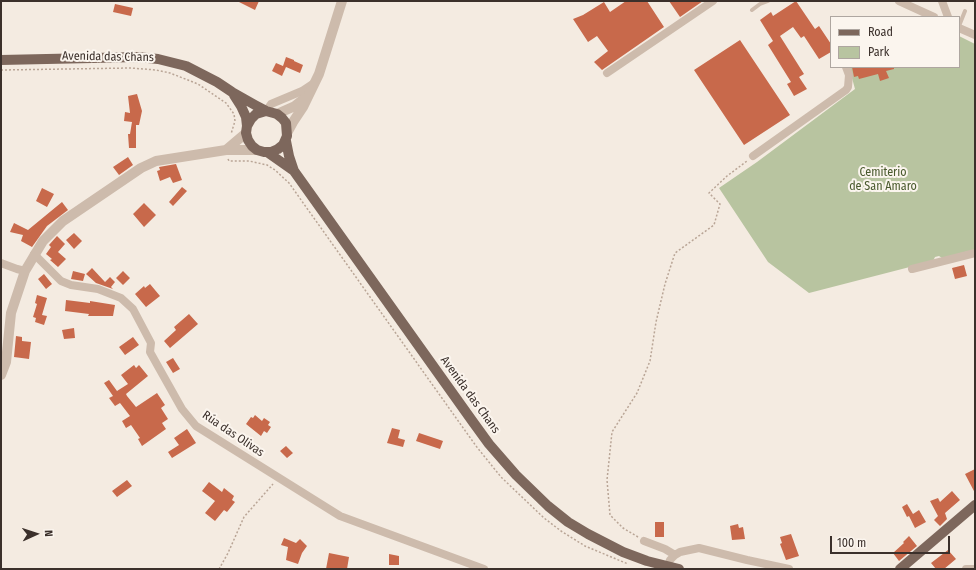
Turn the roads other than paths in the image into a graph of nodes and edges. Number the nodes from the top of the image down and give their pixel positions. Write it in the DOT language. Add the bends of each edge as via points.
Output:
graph roads {
  1 [pos="342,1"];
  2 [pos="713,1"];
  3 [pos="768,1"];
  4 [pos="899,1"];
  5 [pos="942,1"];
  6 [pos="752,10"];
  7 [pos="965,11"];
  8 [pos="932,16"];
  9 [pos="948,16"];
  10 [pos="960,24"];
  11 [pos="960,28"];
  12 [pos="975,35"];
  13 [pos="1,60"];
  14 [pos="846,68"];
  15 [pos="607,73"];
  16 [pos="315,82"];
  17 [pos="232,92"];
  18 [pos="308,96"];
  19 [pos="266,111"];
  20 [pos="277,114"];
  21 [pos="247,129"];
  22 [pos="286,137"];
  23 [pos="226,150"];
  24 [pos="262,151"];
  25 [pos="753,156"];
  26 [pos="294,171"];
  27 [pos="975,253"];
  28 [pos="34,254"];
  29 [pos="1,263"];
  30 [pos="912,269"];
  31 [pos="25,271"];
  32 [pos="1,375"];
  33 [pos="975,505"];
  34 [pos="644,541"];
  35 [pos="675,555"];
  36 [pos="668,566"];
  37 [pos="484,569"];
  38 [pos="679,569"];
  39 [pos="789,569"];
  40 [pos="900,569"];
  41 [pos="966,569"];
  42 [pos="975,569"];
  1 -- 16 [label="street"];
  2 -- 15 [label="street"];
  3 -- 6 [label="lane"];
  4 -- 8 [label="street"];
  5 -- 9 [label="street"];
  7 -- 10 [label="lane"];
  11 -- 12 [label="street"];
  13 -- 17 [label="main road, Avenida das Chans" via="114,56 158,59 201,72"];
  14 -- 25 [label="street" via="849,76 846,90"];
  16 -- 18 [label="street"];
  16 -- 19 [label="street" via="302,91 271,104"];
  17 -- 19 [label="main road, Avenida das Chans"];
  17 -- 21 [label="main road, Avenida das Chans" via="244,111"];
  18 -- 20 [label="street" via="295,106"];
  18 -- 22 [label="street"];
  19 -- 20 [label="main road, Avenida das Chans"];
  19 -- 21 [label="main road" via="256,114"];
  20 -- 22 [label="main road, Avenida das Chans" via="286,123"];
  21 -- 23 [label="street"];
  21 -- 24 [label="main road, Avenida das Chans" via="248,140 252,146"];
  22 -- 24 [label="main road" via="278,149"];
  22 -- 26 [label="main road, Avenida das Chans"];
  23 -- 24 [label="street"];
  23 -- 28 [label="street" via="156,161 141,168 63,221"];
  24 -- 26 [label="main road, Avenida das Chans"];
  26 -- 36 [label="main road, Avenida das Chans" via="469,416 516,475 548,506 588,534 623,552"];
  27 -- 30 [label="street"];
  28 -- 31 [label="street"];
  28 -- 37 [label="street, Rúa das Olivas" via="61,281 98,289 121,298 133,309 151,343 150,352 182,409 196,426 340,516"];
  29 -- 31 [label="street"];
  31 -- 32 [label="street" via="11,313 6,362"];
  33 -- 40 [label="main road"];
  34 -- 35 [label="street"];
  35 -- 36 [label="street"];
  35 -- 39 [label="street" via="699,548"];
  36 -- 38 [label="main road, Avenida das Chans"];
  41 -- 42 [label="street"];
}
